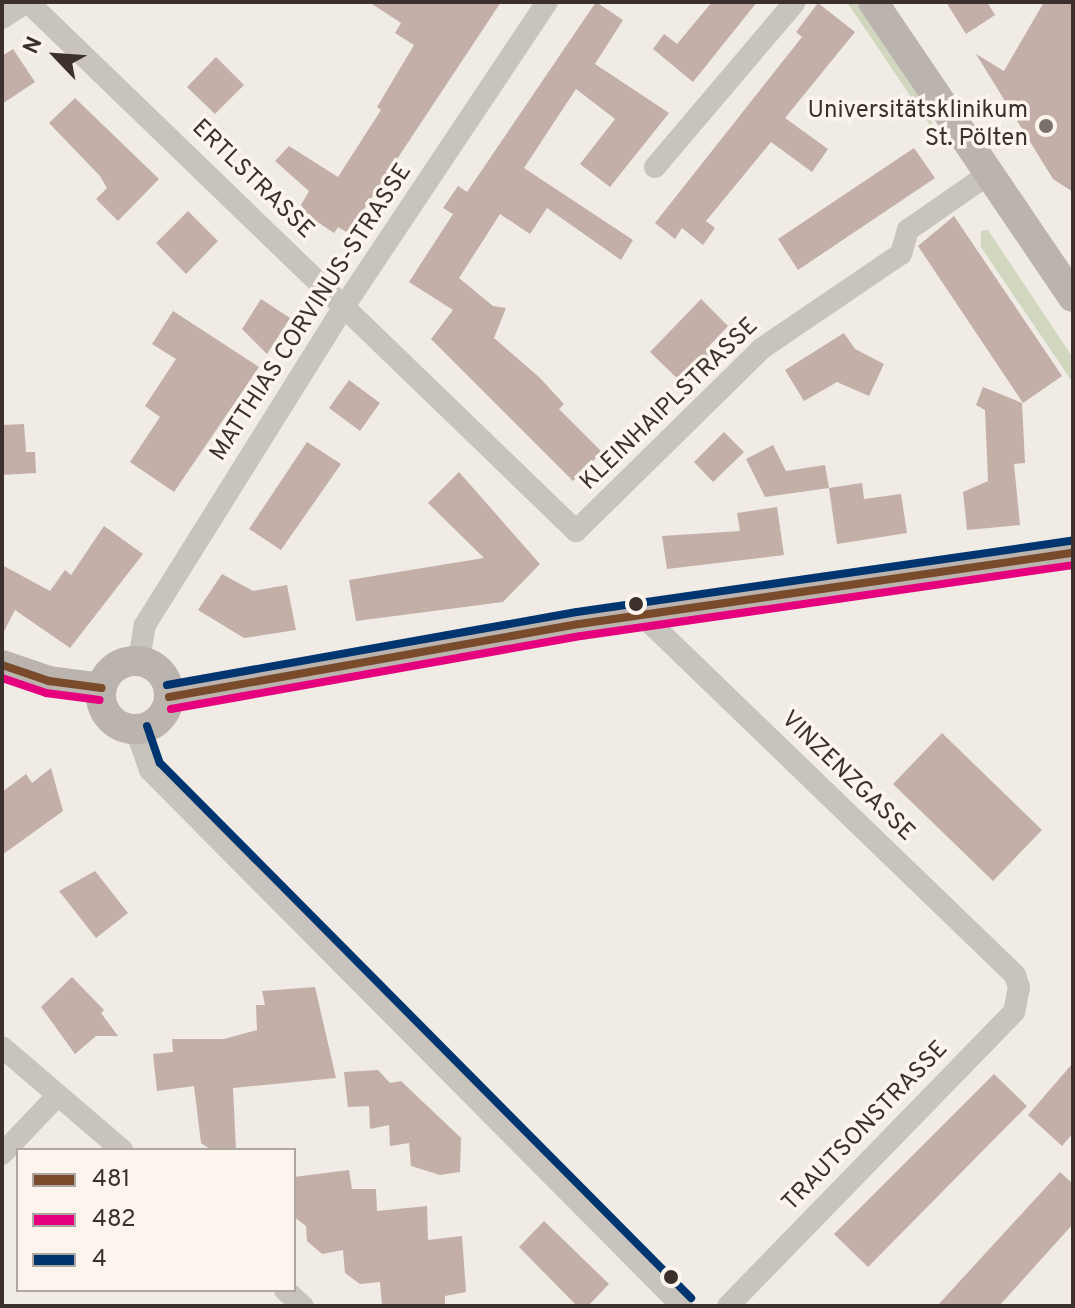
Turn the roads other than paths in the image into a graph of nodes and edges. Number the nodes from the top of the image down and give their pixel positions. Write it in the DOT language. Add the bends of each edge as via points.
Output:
graph roads {
  1 [pos="27,2"];
  2 [pos="547,2"];
  3 [pos="795,2"];
  4 [pos="873,2"];
  5 [pos="2,18"];
  6 [pos="655,167"];
  7 [pos="987,175"];
  8 [pos="1073,297"];
  9 [pos="345,305"];
  10 [pos="576,531"];
  11 [pos="1073,553"];
  12 [pos="643,616"];
  13 [pos="139,661"];
  14 [pos="2,665"];
  15 [pos="102,688"];
  16 [pos="169,697"];
  17 [pos="136,730"];
  18 [pos="1015,975"];
  19 [pos="2,1047"];
  20 [pos="58,1095"];
  21 [pos="120,1148"];
  22 [pos="2,1154"];
  23 [pos="287,1292"];
  24 [pos="303,1306"];
  25 [pos="682,1306"];
  26 [pos="728,1306"];
  1 -- 5 [label="street"];
  1 -- 9 [label="street, ERTLSTRASSE"];
  2 -- 9 [label="street, MATTHIAS CORVINUS-STRASSE"];
  3 -- 6 [label="street"];
  4 -- 7 [label="street"];
  7 -- 8 [label="street"];
  7 -- 10 [label="street, KLEINHAIPLSTRASSE" via="908,230 901,254 761,349"];
  9 -- 10 [label="street, ERTLSTRASSE"];
  9 -- 13 [label="street, MATTHIAS CORVINUS-STRASSE" via="145,625"];
  11 -- 12 [label="street"];
  12 -- 16 [label="street"];
  12 -- 18 [label="street, VINZENZGASSE"];
  13 -- 15 [label="street" via="115,667"];
  13 -- 16 [label="street" via="165,677"];
  14 -- 15 [label="street" via="49,681"];
  15 -- 17 [label="street" via="109,717"];
  16 -- 17 [label="street" via="159,720"];
  17 -- 25 [label="street" via="150,770"];
  18 -- 26 [label="street, TRAUTSONSTRASSE" via="1019,987 1014,1012"];
  19 -- 20 [label="street"];
  20 -- 21 [label="street"];
  20 -- 22 [label="street"];
  23 -- 24 [label="street"];
}
